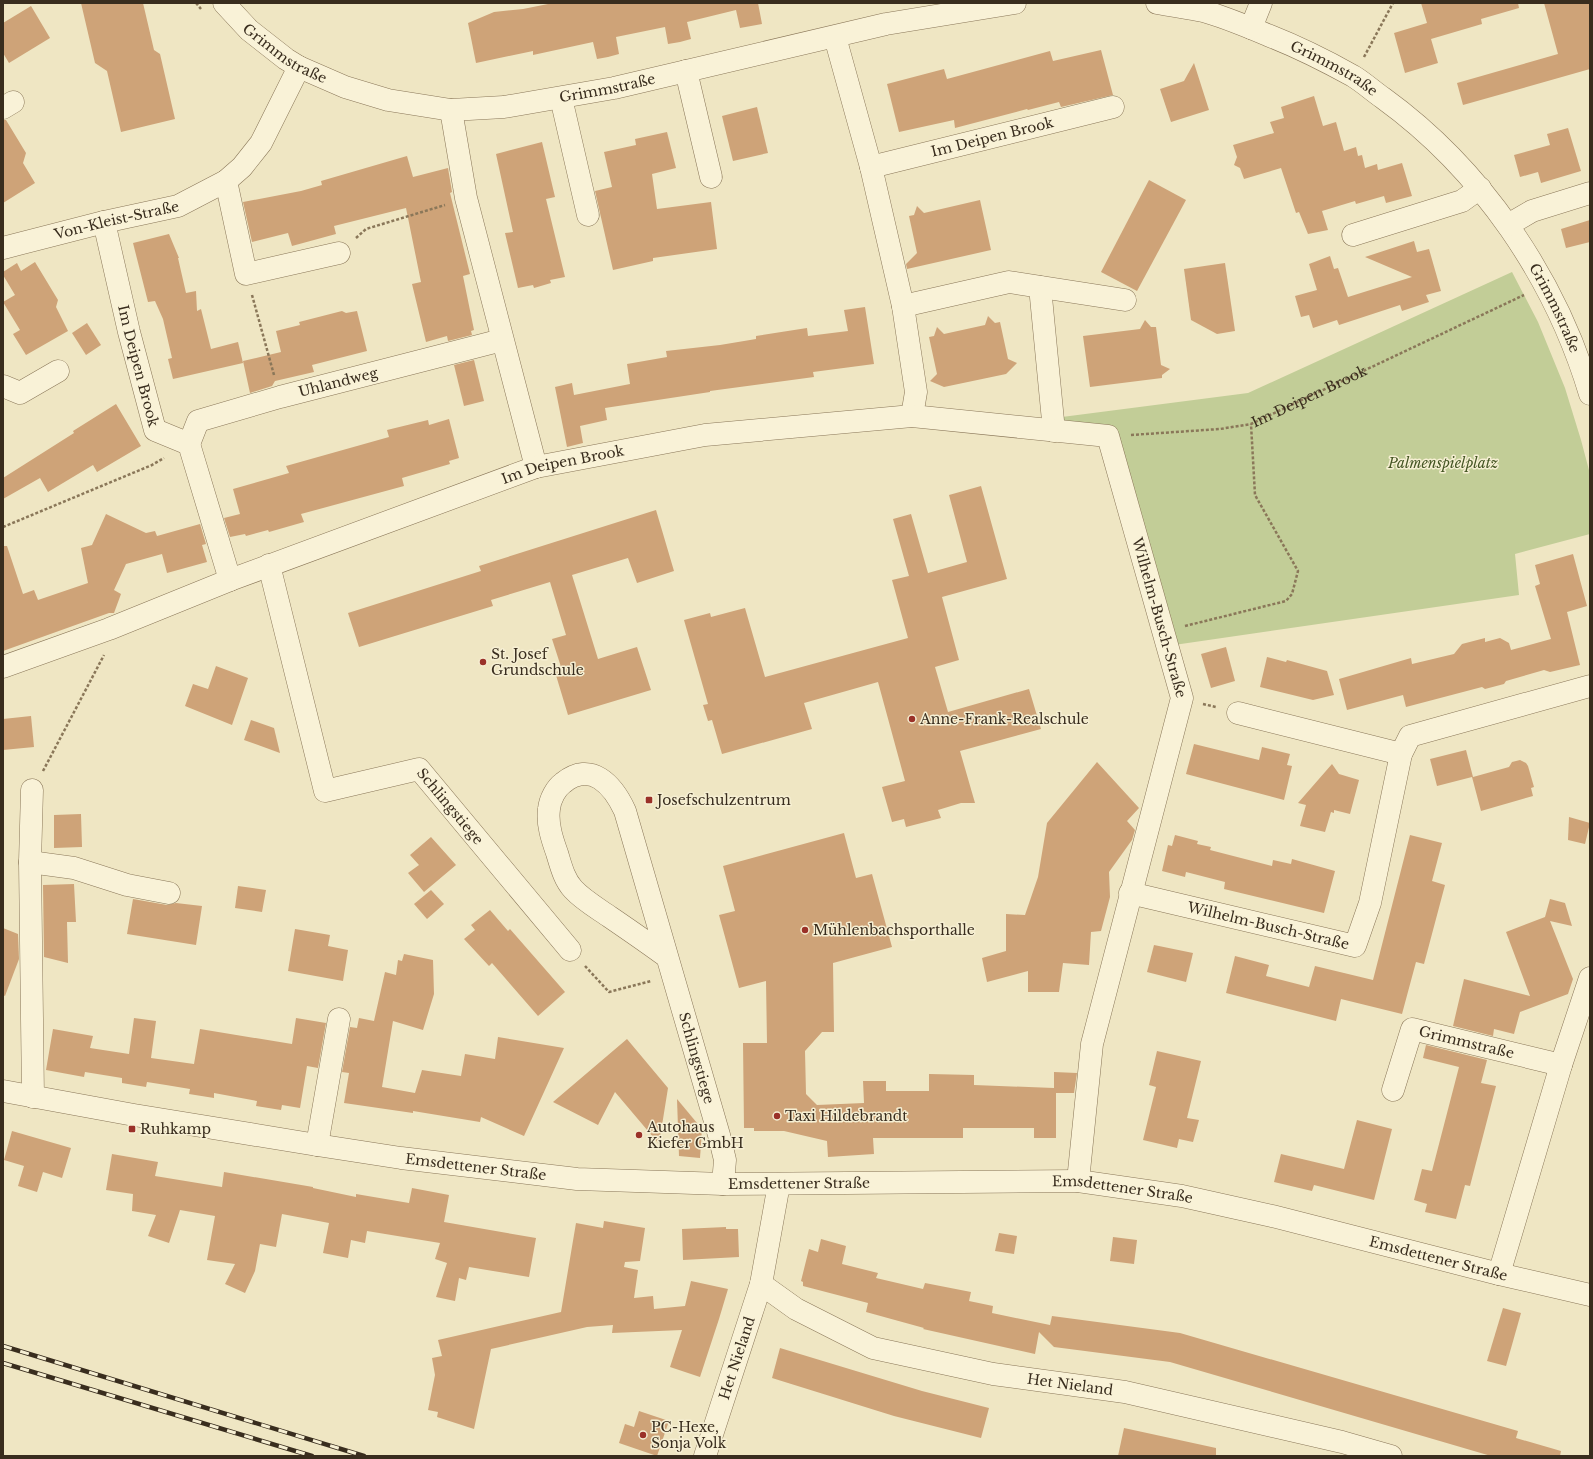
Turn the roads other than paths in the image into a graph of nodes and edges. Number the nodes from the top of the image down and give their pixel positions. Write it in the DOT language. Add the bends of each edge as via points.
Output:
graph roads {
  1 [pos="224,3"];
  2 [pos="1015,3"];
  3 [pos="1157,3"];
  4 [pos="1261,3"];
  5 [pos="1251,28"];
  6 [pos="835,37"];
  7 [pos="300,67"];
  8 [pos="686,71"];
  9 [pos="561,98"];
  10 [pos="1113,107"];
  11 [pos="451,110"];
  12 [pos="871,167"];
  13 [pos="711,177"];
  14 [pos="226,181"];
  15 [pos="1480,188"];
  16 [pos="1590,193"];
  17 [pos="588,215"];
  18 [pos="104,222"];
  19 [pos="1508,225"];
  20 [pos="1353,235"];
  21 [pos="3,248"];
  22 [pos="339,253"];
  23 [pos="1040,287"];
  24 [pos="1125,300"];
  25 [pos="903,306"];
  26 [pos="502,340"];
  27 [pos="58,371"];
  28 [pos="3,386"];
  29 [pos="1590,394"];
  30 [pos="912,416"];
  31 [pos="1054,431"];
  32 [pos="1108,436"];
  33 [pos="189,444"];
  34 [pos="536,467"];
  35 [pos="269,565"];
  36 [pos="230,580"];
  37 [pos="3,667"];
  38 [pos="1590,686"];
  39 [pos="1238,713"];
  40 [pos="1401,754"];
  41 [pos="32,790"];
  42 [pos="30,862"];
  43 [pos="169,893"];
  44 [pos="1130,893"];
  45 [pos="570,950"];
  46 [pos="671,966"];
  47 [pos="1590,978"];
  48 [pos="339,1019"];
  49 [pos="1562,1065"];
  50 [pos="3,1090"];
  51 [pos="1393,1090"];
  52 [pos="33,1097"];
  53 [pos="317,1145"];
  54 [pos="1078,1181"];
  55 [pos="723,1184"];
  56 [pos="779,1184"];
  57 [pos="1499,1274"];
  58 [pos="762,1284"];
  59 [pos="1590,1295"];
  60 [pos="705,1456"];
  61 [pos="1391,1456"];
  1 -- 7 [label="street, Grimmstraße" via="249,30"];
  2 -- 6 [label="street, Grimmstraße" via="886,24"];
  3 -- 5 [label="street, Grimmstraße" via="1203,12"];
  4 -- 5 [label="street"];
  5 -- 15 [label="street, Grimmstraße" via="1298,47 1354,77 1408,116 1453,158"];
  6 -- 8 [label="street, Grimmstraße"];
  6 -- 12 [label="street"];
  7 -- 11 [label="street, Grimmstraße" via="345,87 388,100"];
  7 -- 14 [label="street, Von-Kleist-Straße" via="261,143"];
  8 -- 9 [label="street, Grimmstraße"];
  8 -- 13 [label="street"];
  9 -- 11 [label="street, Grimmstraße" via="504,107"];
  9 -- 17 [label="street"];
  10 -- 12 [label="street, Im Deipen Brook"];
  11 -- 26 [label="street" via="466,198"];
  12 -- 25 [label="street"];
  14 -- 18 [label="street, Von-Kleist-Straße" via="178,206"];
  14 -- 22 [label="street" via="246,274"];
  15 -- 19 [label="street, Grimmstraße"];
  15 -- 20 [label="street" via="1462,201"];
  16 -- 19 [label="street" via="1532,211"];
  18 -- 21 [label="street, Von-Kleist-Straße"];
  18 -- 33 [label="street, Im Deipen Brook" via="155,430"];
  19 -- 29 [label="street, Grimmstraße" via="1545,284"];
  23 -- 24 [label="street"];
  23 -- 25 [label="street" via="1009,282"];
  23 -- 31 [label="street"];
  25 -- 30 [label="street" via="916,392"];
  26 -- 33 [label="street, Uhlandweg" via="280,397 198,421"];
  26 -- 34 [label="street"];
  27 -- 28 [label="street" via="20,393"];
  30 -- 31 [label="street, Im Deipen Brook"];
  30 -- 34 [label="street, Im Deipen Brook" via="704,435"];
  31 -- 32 [label="street, Im Deipen Brook"];
  32 -- 44 [label="street, Wilhelm-Busch-Straße" via="1182,698"];
  33 -- 36 [label="street"];
  34 -- 35 [label="street, Im Deipen Brook"];
  35 -- 36 [label="street, Im Deipen Brook"];
  35 -- 45 [label="street, Schlingstiege" via="326,791 419,769"];
  36 -- 37 [label="street, Im Deipen Brook" via="110,629"];
  38 -- 40 [label="street, Wilhelm-Busch-Straße" via="1410,736"];
  39 -- 40 [label="street"];
  40 -- 44 [label="street, Wilhelm-Busch-Straße" via="1370,903 1355,946"];
  41 -- 42 [label="street"];
  42 -- 43 [label="street" via="74,868 128,885"];
  42 -- 52 [label="street"];
  44 -- 54 [label="street, Wilhelm-Busch-Straße" via="1092,1044"];
  46 -- 46 [label="street, Schlingstiege" via="591,904 564,877 550,833 549,808 559,786 570,777 592,774 611,786 619,797"];
  46 -- 55 [label="street, Schlingstiege" via="719,1135 724,1160"];
  47 -- 49 [label="street"];
  48 -- 53 [label="street"];
  49 -- 51 [label="street, Grimmstraße" via="1412,1029"];
  49 -- 57 [label="street"];
  50 -- 52 [label="street, Emsdettener Straße"];
  52 -- 53 [label="street, Emsdettener Straße"];
  53 -- 55 [label="street, Emsdettener Straße" via="577,1179"];
  54 -- 56 [label="street, Emsdettener Straße"];
  54 -- 57 [label="street, Emsdettener Straße" via="1205,1201"];
  55 -- 56 [label="street, Emsdettener Straße"];
  56 -- 58 [label="street, Het Nieland"];
  57 -- 59 [label="street, Emsdettener Straße"];
  58 -- 60 [label="street, Het Nieland"];
  58 -- 61 [label="street, Het Nieland" via="796,1309 873,1348 993,1374 1125,1392 1342,1442"];
}
